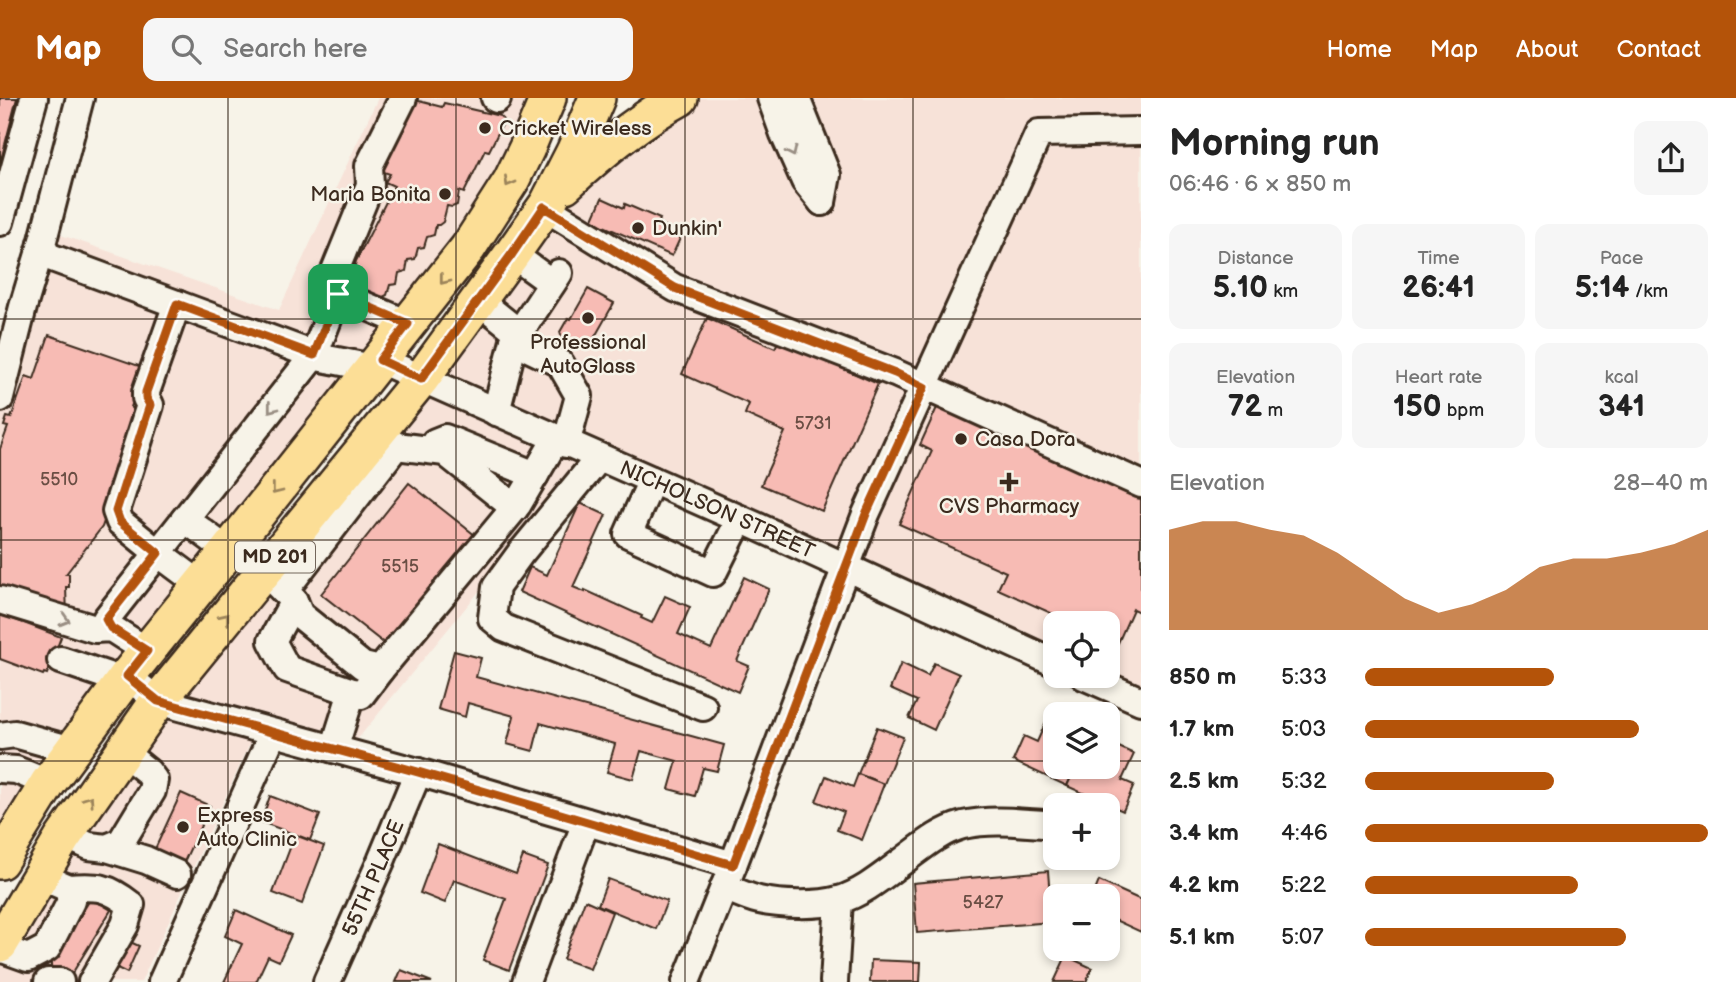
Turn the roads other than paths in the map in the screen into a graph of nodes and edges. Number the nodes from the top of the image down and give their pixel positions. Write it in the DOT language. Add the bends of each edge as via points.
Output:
graph roads {
  1 [pos="34,98"];
  2 [pos="80,98"];
  3 [pos="403,98"];
  4 [pos="505,98"];
  5 [pos="548,98"];
  6 [pos="597,98"];
  7 [pos="680,98"];
  8 [pos="771,98"];
  9 [pos="796,98"];
  10 [pos="1141,131"];
  11 [pos="527,148"];
  12 [pos="546,205"];
  13 [pos="0,222"];
  14 [pos="42,244"];
  15 [pos="512,254"];
  16 [pos="338,294"];
  17 [pos="478,300"];
  18 [pos="177,304"];
  19 [pos="408,324"];
  20 [pos="516,337"];
  21 [pos="314,355"];
  22 [pos="376,364"];
  23 [pos="421,379"];
  24 [pos="924,387"];
  25 [pos="0,398"];
  26 [pos="496,412"];
  27 [pos="561,441"];
  28 [pos="397,442"];
  29 [pos="599,458"];
  30 [pos="535,475"];
  31 [pos="652,481"];
  32 [pos="1141,484"];
  33 [pos="515,508"];
  34 [pos="185,519"];
  35 [pos="740,519"];
  36 [pos="228,551"];
  37 [pos="158,553"];
  38 [pos="846,568"];
  39 [pos="201,585"];
  40 [pos="281,587"];
  41 [pos="0,600"];
  42 [pos="111,628"];
  43 [pos="1043,658"];
  44 [pos="61,660"];
  45 [pos="132,669"];
  46 [pos="380,670"];
  47 [pos="1111,688"];
  48 [pos="352,692"];
  49 [pos="158,701"];
  50 [pos="1141,701"];
  51 [pos="703,707"];
  52 [pos="273,733"];
  53 [pos="0,736"];
  54 [pos="334,749"];
  55 [pos="72,750"];
  56 [pos="122,751"];
  57 [pos="0,769"];
  58 [pos="418,772"];
  59 [pos="48,783"];
  60 [pos="586,822"];
  61 [pos="1043,824"];
  62 [pos="65,835"];
  63 [pos="5,843"];
  64 [pos="107,848"];
  65 [pos="177,874"];
  66 [pos="728,876"];
  67 [pos="54,882"];
  68 [pos="839,900"];
  69 [pos="3,932"];
  70 [pos="48,982"];
  71 [pos="60,982"];
  72 [pos="92,982"];
  73 [pos="162,982"];
  74 [pos="327,982"];
  75 [pos="526,982"];
  76 [pos="686,982"];
  77 [pos="834,982"];
  1 -- 13 [label="street"];
  2 -- 14 [label="street"];
  3 -- 16 [label="street" via="369,166 370,185 332,278"];
  4 -- 11 [label="main road" via="530,116"];
  5 -- 11 [label="main road, MD 201"];
  6 -- 12 [label="main road, MD 201"];
  7 -- 12 [label="main road" via="618,139"];
  8 -- 9 [label="street, one-way" via="805,181 821,202 827,175"];
  10 -- 24 [label="street" via="1039,133"];
  11 -- 19 [label="main road, MD 201, one-way" via="468,248"];
  12 -- 15 [label="main road, MD 201"];
  12 -- 24 [label="street" via="675,288"];
  14 -- 18 [label="street, NICHOLSON STREET" via="47,256"];
  14 -- 25 [label="street"];
  15 -- 17 [label="main road, MD 201"];
  15 -- 20 [label="street" via="556,278"];
  16 -- 19 [label="street"];
  16 -- 21 [label="street"];
  17 -- 20 [label="street"];
  17 -- 23 [label="main road, MD 201"];
  18 -- 21 [label="street, NICHOLSON STREET"];
  18 -- 37 [label="street" via="146,392 150,405 116,511 120,522"];
  19 -- 22 [label="main road, MD 201"];
  20 -- 26 [label="street"];
  20 -- 27 [label="street" via="560,363 579,396"];
  21 -- 22 [label="street, NICHOLSON STREET"];
  21 -- 34 [label="street, one-way"];
  22 -- 23 [label="street, NICHOLSON STREET"];
  22 -- 36 [label="main road, MD 201, one-way"];
  23 -- 26 [label="street, NICHOLSON STREET"];
  23 -- 28 [label="main road, MD 201"];
  24 -- 32 [label="street"];
  24 -- 38 [label="street"];
  26 -- 27 [label="street, NICHOLSON STREET"];
  27 -- 29 [label="street, NICHOLSON STREET"];
  27 -- 30 [label="street"];
  28 -- 30 [label="street" via="445,438"];
  28 -- 33 [label="street" via="444,452"];
  28 -- 40 [label="main road, MD 201"];
  29 -- 31 [label="street, NICHOLSON STREET"];
  29 -- 51 [label="street" via="496,587 492,618 504,628"];
  30 -- 33 [label="street"];
  31 -- 35 [label="street, NICHOLSON STREET"];
  31 -- 35 [label="street" via="628,534 713,573"];
  33 -- 46 [label="street"];
  34 -- 36 [label="street"];
  34 -- 37 [label="street"];
  35 -- 38 [label="street, NICHOLSON STREET"];
  36 -- 39 [label="main road, MD 201"];
  37 -- 39 [label="street"];
  37 -- 42 [label="street" via="106,619"];
  38 -- 43 [label="street, NICHOLSON STREET"];
  38 -- 66 [label="street"];
  39 -- 45 [label="main road, MD 201"];
  40 -- 46 [label="street" via="300,615 363,666"];
  40 -- 48 [label="street" via="272,641 287,669"];
  49 -- 40 [label="main road, MD 201, one-way"];
  41 -- 42 [label="street, one-way" via="95,629"];
  42 -- 45 [label="street"];
  44 -- 45 [label="street"];
  45 -- 49 [label="street"];
  45 -- 55 [label="main road, MD 201"];
  46 -- 48 [label="street" via="361,695"];
  47 -- 50 [label="street"];
  48 -- 54 [label="street"];
  49 -- 52 [label="street"];
  49 -- 56 [label="main road, MD 201"];
  52 -- 54 [label="street"];
  52 -- 73 [label="street"];
  53 -- 55 [label="street" via="15,734"];
  54 -- 58 [label="street"];
  55 -- 59 [label="main road, MD 201"];
  62 -- 56 [label="main road, MD 201, one-way"];
  56 -- 64 [label="street" via="154,779 152,791 121,842"];
  57 -- 59 [label="street" via="16,770"];
  58 -- 60 [label="street"];
  58 -- 74 [label="street, 55TH PLACE"];
  59 -- 63 [label="main road, MD 201"];
  60 -- 66 [label="street"];
  60 -- 75 [label="street"];
  61 -- 68 [label="street" via="998,822 948,830"];
  62 -- 64 [label="street"];
  62 -- 67 [label="main road, MD 201"];
  64 -- 65 [label="street"];
  66 -- 68 [label="street" via="760,900"];
  66 -- 76 [label="street"];
  67 -- 69 [label="main road, MD 201"];
  67 -- 72 [label="street" via="115,892 131,905 125,925"];
  68 -- 77 [label="street"];
  70 -- 71 [label="street"];
}
